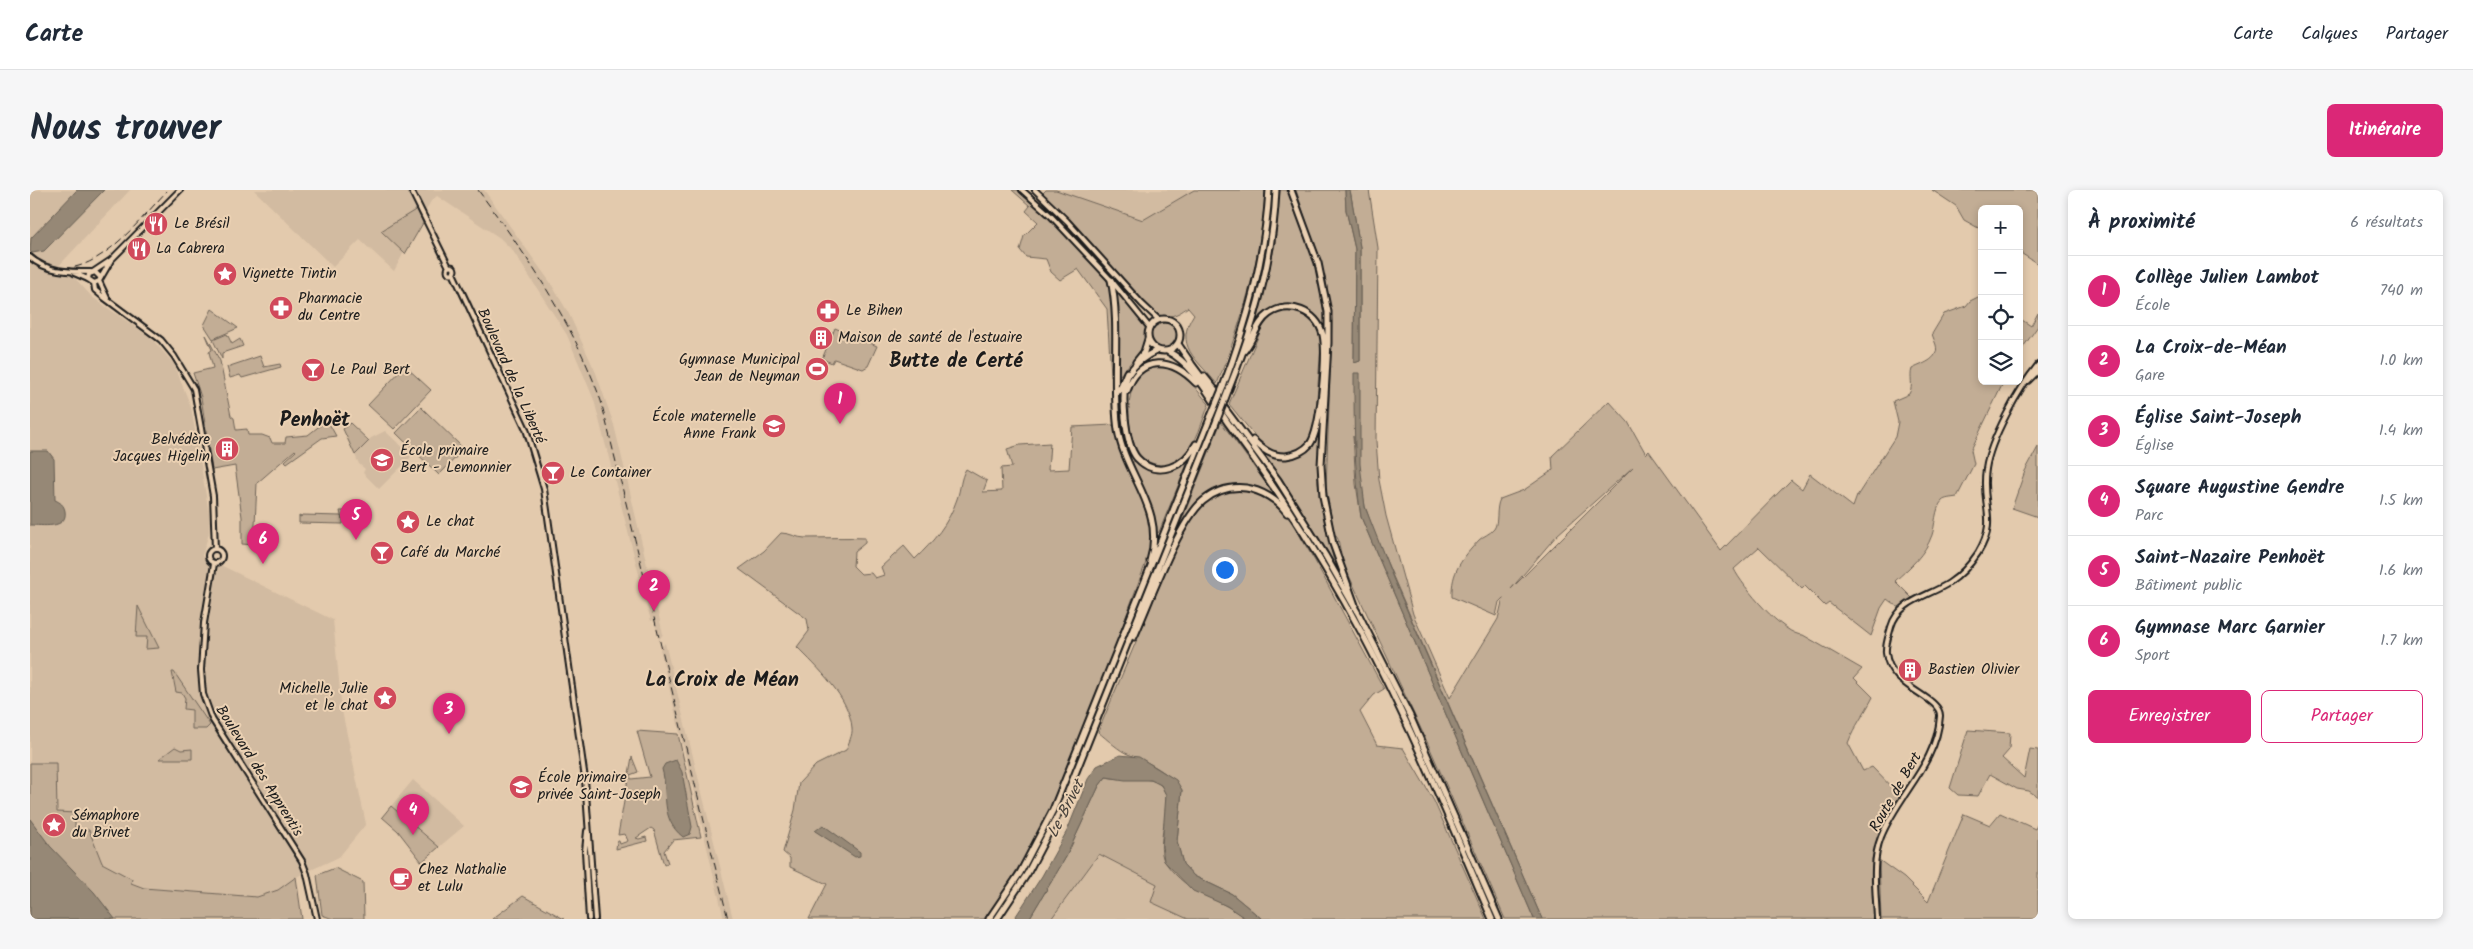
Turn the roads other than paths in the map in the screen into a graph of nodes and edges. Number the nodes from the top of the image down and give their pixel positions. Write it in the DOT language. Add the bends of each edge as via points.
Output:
graph roads {
  1 [pos="180,190"];
  2 [pos="411,190"];
  3 [pos="1022,190"];
  4 [pos="1035,190"];
  5 [pos="1269,190"];
  6 [pos="1276,190"];
  7 [pos="1291,190"];
  8 [pos="30,257"];
  9 [pos="111,260"];
  10 [pos="72,272"];
  11 [pos="92,272"];
  12 [pos="88,279"];
  13 [pos="99,279"];
  14 [pos="1111,280"];
  15 [pos="94,284"];
  16 [pos="107,298"];
  17 [pos="1159,320"];
  18 [pos="1150,328"];
  19 [pos="1148,337"];
  20 [pos="1178,344"];
  21 [pos="1158,350"];
  22 [pos="1167,351"];
  23 [pos="1243,352"];
  24 [pos="1190,362"];
  25 [pos="2038,365"];
  26 [pos="2038,371"];
  27 [pos="2023,386"];
  28 [pos="1125,394"];
  29 [pos="1210,398"];
  30 [pos="1116,404"];
  31 [pos="1208,424"];
  32 [pos="1297,522"];
  33 [pos="215,549"];
  34 [pos="214,564"];
  35 [pos="1145,583"];
  36 [pos="1355,608"];
  37 [pos="1127,645"];
  38 [pos="588,829"];
  39 [pos="317,919"];
  40 [pos="589,919"];
  41 [pos="595,919"];
  42 [pos="989,919"];
  43 [pos="997,919"];
  44 [pos="1492,919"];
  45 [pos="1499,919"];
  46 [pos="1877,919"];
  1 -- 9 [label="main road"];
  2 -- 38 [label="main road, Boulevard de la Liberté" via="526,429 544,490 585,779"];
  3 -- 14 [label="main road"];
  4 -- 17 [label="main road"];
  5 -- 31 [label="highway, bridge" via="1265,240 1254,294"];
  6 -- 23 [label="highway" via="1265,275"];
  7 -- 36 [label="highway" via="1318,264 1328,312 1321,465 1323,496 1333,544"];
  8 -- 10 [label="main road" via="44,266"];
  9 -- 11 [label="main road"];
  9 -- 13 [label="main road"];
  10 -- 11 [label="main road"];
  10 -- 12 [label="main road"];
  11 -- 12 [label="main road"];
  11 -- 13 [label="main road" via="97,272"];
  12 -- 15 [label="main road"];
  13 -- 15 [label="main road"];
  13 -- 16 [label="main road"];
  14 -- 18 [label="main road"];
  14 -- 30 [label="highway"];
  15 -- 16 [label="main road" via="96,290"];
  16 -- 33 [label="main road" via="161,340 194,389 213,496"];
  17 -- 18 [label="highway"];
  17 -- 20 [label="highway" via="1170,320 1177,326 1180,334"];
  18 -- 19 [label="highway"];
  19 -- 21 [label="highway"];
  19 -- 30 [label="highway" via="1144,352 1120,385"];
  20 -- 22 [label="highway"];
  20 -- 24 [label="highway"];
  21 -- 22 [label="highway"];
  21 -- 28 [label="highway" via="1129,374"];
  22 -- 29 [label="highway" via="1180,359"];
  23 -- 24 [label="highway" via="1261,321 1278,309 1296,308 1318,322 1324,345 1318,421 1312,440 1302,451 1282,456 1262,449"];
  23 -- 37 [label="highway, bridge"];
  24 -- 36 [label="highway" via="1260,454"];
  25 -- 27 [label="main road"];
  26 -- 27 [label="main road"];
  27 -- 46 [label="main road, Route de Bert" via="1998,434 1986,468 1989,532 1978,553 1957,577 1900,611 1892,624 1886,651 1889,661 1902,683 1938,707 1938,736 1889,820 1878,846"];
  28 -- 29 [label="highway" via="1139,372 1153,364 1164,364 1183,370"];
  28 -- 31 [label="highway" via="1130,445 1148,466 1164,470 1182,464"];
  29 -- 32 [label="highway"];
  30 -- 35 [label="highway" via="1122,447 1149,508 1152,554"];
  31 -- 35 [label="highway"];
  32 -- 37 [label="highway" via="1275,501 1250,489 1225,490 1202,502 1183,527"];
  32 -- 44 [label="highway" via="1344,600 1387,682"];
  33 -- 34 [label="main road" via="208,556"];
  33 -- 34 [label="main road" via="222,558"];
  34 -- 39 [label="main road, Boulevard des Apprentis" via="204,624 201,680 205,702 212,719 305,868"];
  35 -- 42 [label="highway" via="1053,810 1020,873"];
  36 -- 45 [label="highway" via="1410,716"];
  37 -- 43 [label="highway" via="1052,829 1028,874"];
  38 -- 40 [label="main road" via="585,852"];
  38 -- 41 [label="main road"];
}
